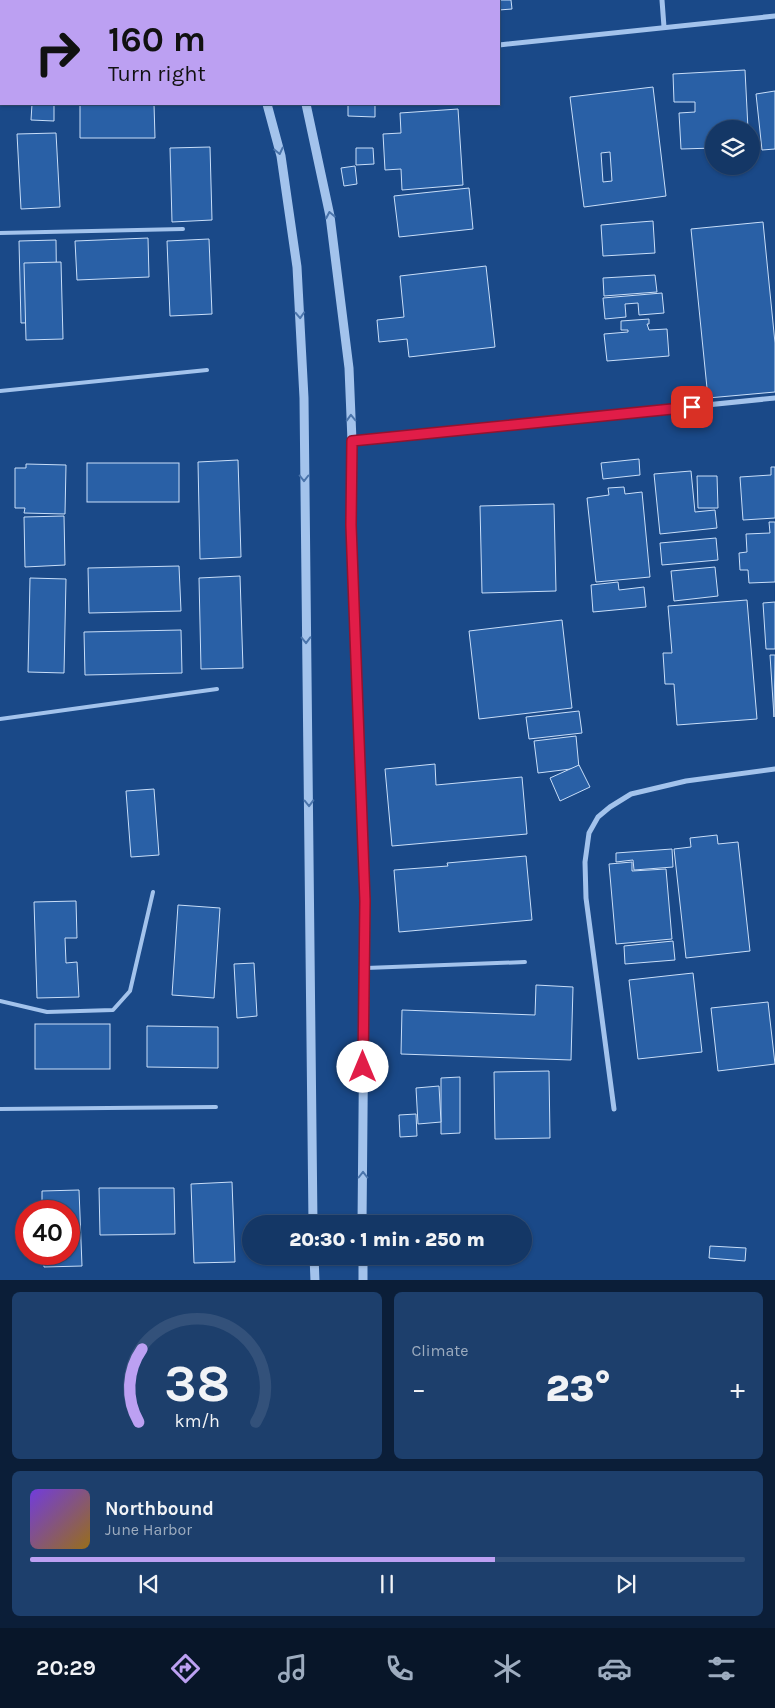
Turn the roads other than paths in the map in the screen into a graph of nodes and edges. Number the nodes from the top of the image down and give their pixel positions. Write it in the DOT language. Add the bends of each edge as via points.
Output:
graph roads {
  1 [pos="662,0"];
  2 [pos="775,16"];
  3 [pos="664,27"];
  4 [pos="500,44"];
  5 [pos="268,105"];
  6 [pos="306,105"];
  7 [pos="183,229"];
  8 [pos="0,233"];
  9 [pos="207,370"];
  10 [pos="0,391"];
  11 [pos="775,398"];
  12 [pos="352,441"];
  13 [pos="217,689"];
  14 [pos="0,719"];
  15 [pos="775,769"];
  16 [pos="153,892"];
  17 [pos="525,962"];
  18 [pos="364,968"];
  19 [pos="0,1001"];
  20 [pos="216,1107"];
  21 [pos="0,1109"];
  22 [pos="614,1109"];
  23 [pos="313,1215"];
  24 [pos="362,1215"];
  25 [pos="314,1265"];
  26 [pos="362,1265"];
  27 [pos="315,1280"];
  28 [pos="363,1280"];
  1 -- 3 [label="street"];
  2 -- 3 [label="street"];
  3 -- 4 [label="street"];
  5 -- 23 [label="street, one-way" via="281,156 296,258 303,388"];
  12 -- 6 [label="street, one-way" via="349,368 337,263"];
  7 -- 8 [label="lane"];
  9 -- 10 [label="lane"];
  11 -- 12 [label="street"];
  12 -- 18 [label="street" via="351,525 365,901"];
  13 -- 14 [label="lane"];
  15 -- 22 [label="street" via="686,781 631,794 598,817 589,833 585,862 586,898"];
  16 -- 19 [label="lane" via="130,992 114,1010 48,1012"];
  17 -- 18 [label="lane"];
  24 -- 18 [label="street, one-way"];
  20 -- 21 [label="lane"];
  25 -- 27 [label="street"];
  26 -- 28 [label="street"];
}
